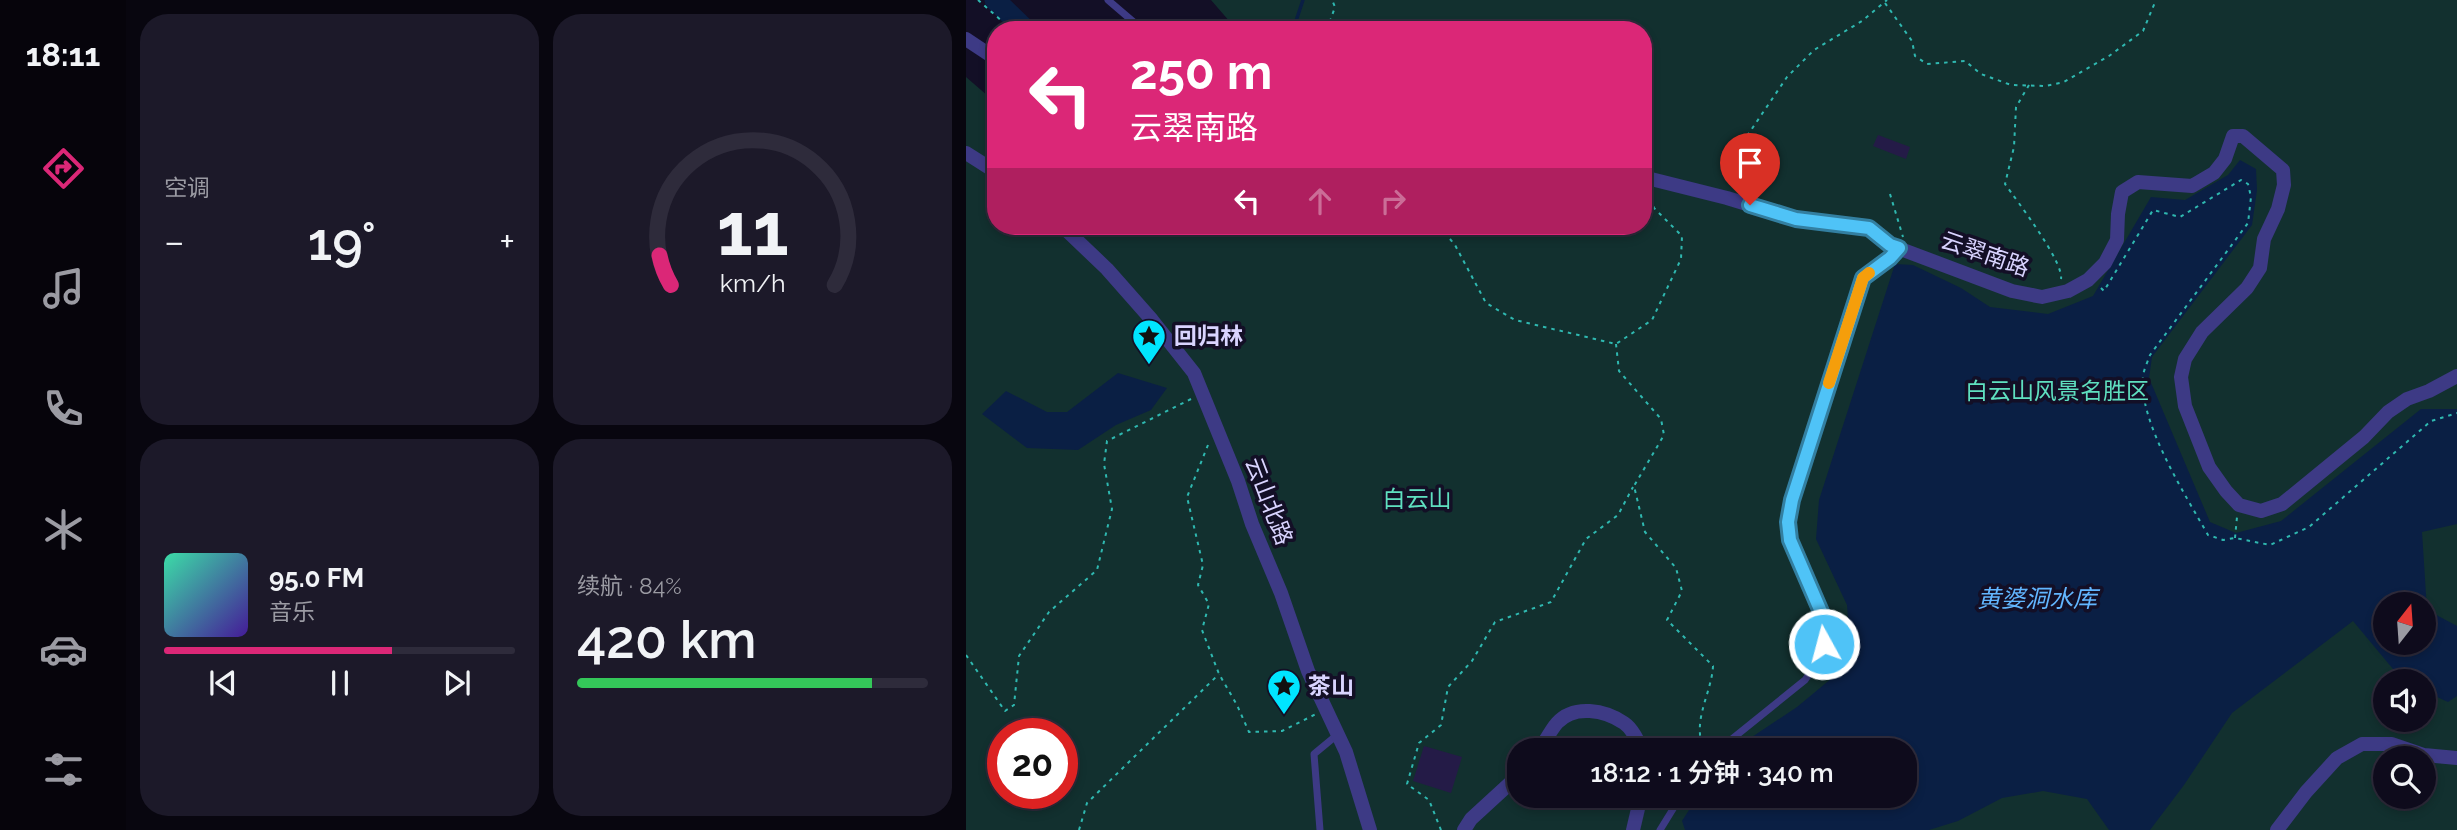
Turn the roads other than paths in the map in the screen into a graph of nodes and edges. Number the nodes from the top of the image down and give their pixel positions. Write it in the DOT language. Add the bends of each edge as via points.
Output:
graph roads {
  1 [pos="1108,0"];
  2 [pos="1132,21"];
  3 [pos="966,39"];
  4 [pos="987,53"];
  5 [pos="966,153"];
  6 [pos="987,166"];
  7 [pos="1652,179"];
  8 [pos="1071,235"];
  9 [pos="1902,249"];
  10 [pos="2457,376"];
  11 [pos="1338,734"];
  12 [pos="1548,738"];
  13 [pos="1636,738"];
  14 [pos="1733,738"];
  15 [pos="2457,758"];
  16 [pos="1507,786"];
  17 [pos="1638,808"];
  18 [pos="1674,808"];
  19 [pos="1320,830"];
  20 [pos="1370,830"];
  21 [pos="1464,830"];
  22 [pos="1633,830"];
  23 [pos="1660,830"];
  24 [pos="2277,830"];
  1 -- 2 [label="lane"];
  3 -- 4 [label="street"];
  5 -- 6 [label="street"];
  7 -- 9 [label="street, 云翠南路" via="1796,219 1869,228"];
  8 -- 11 [label="street, 云山北路" via="1153,320 1194,373 1282,593 1308,671"];
  9 -- 10 [label="street, 云翠南路" via="2012,291 2042,297 2059,294 2088,280 2105,263 2117,240 2122,192 2138,182 2192,186 2214,173 2234,136 2242,136 2283,170 2278,209 2264,239 2260,268 2247,288 2202,331 2185,359 2181,377 2185,406 2209,467 2239,505 2261,511 2282,504 2388,412"];
  9 -- 14 [label="lane" via="1863,278 1792,500 1790,540 1825,621 1819,660 1805,680"];
  11 -- 19 [label="lane" via="1314,754"];
  11 -- 20 [label="street, 云山北路"];
  12 -- 13 [label="street" via="1558,722 1575,711 1603,712 1626,724"];
  15 -- 24 [label="street" via="2424,755 2392,744 2362,744 2337,758"];
  16 -- 21 [label="street"];
  17 -- 22 [label="street"];
  18 -- 23 [label="lane"];
}
